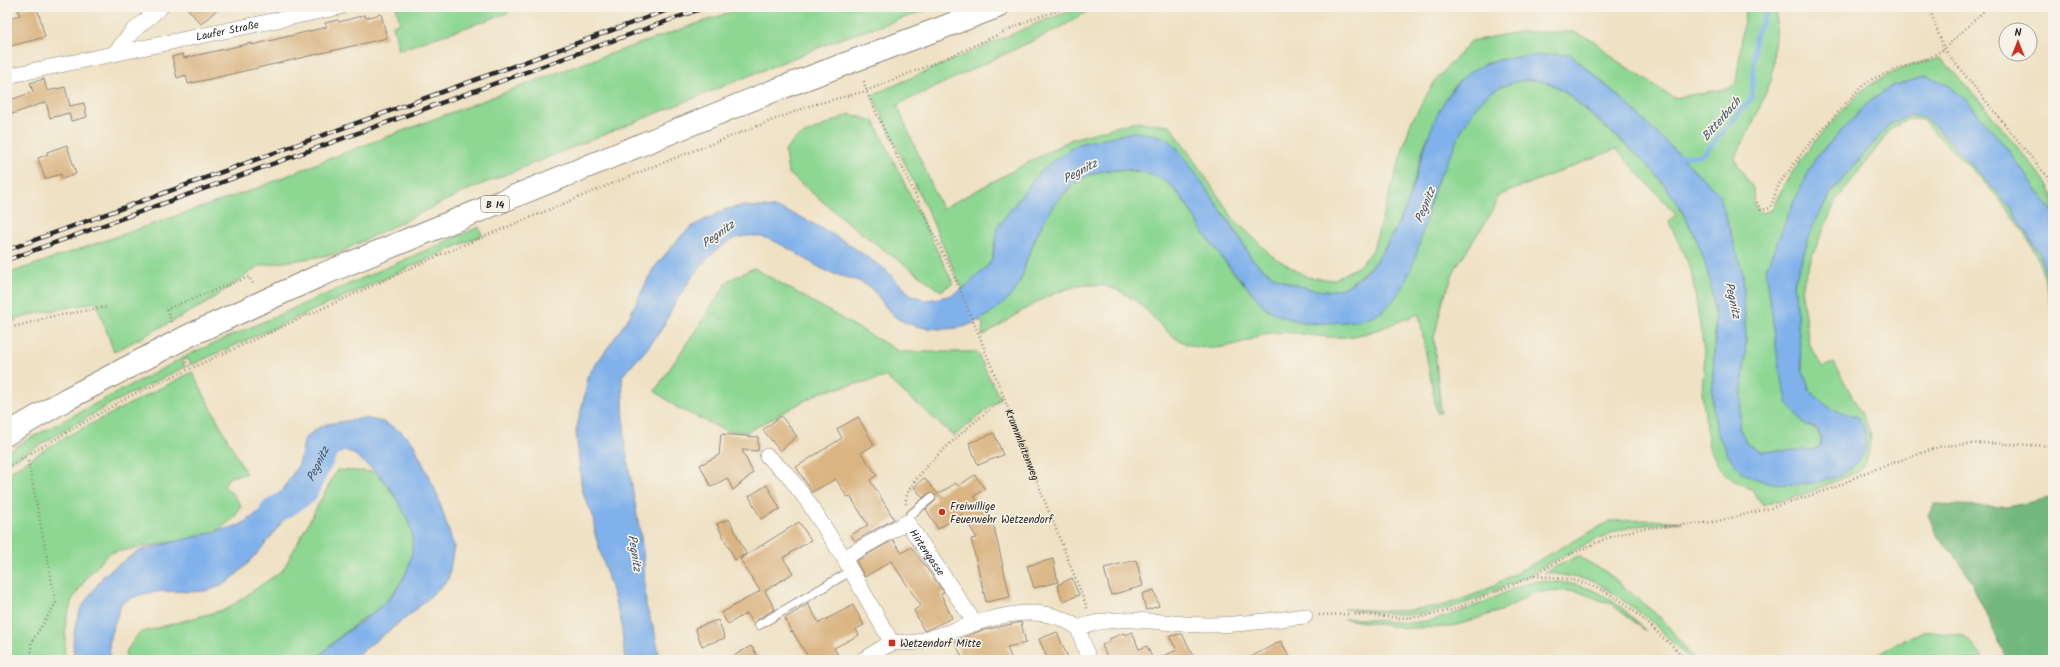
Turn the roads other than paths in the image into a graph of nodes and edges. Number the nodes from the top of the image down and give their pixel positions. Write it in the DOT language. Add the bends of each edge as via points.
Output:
graph roads {
  1 [pos="161,7"];
  2 [pos="340,7"];
  3 [pos="997,7"];
  4 [pos="114,54"];
  5 [pos="7,76"];
  6 [pos="7,434"];
  7 [pos="767,456"];
  8 [pos="931,498"];
  9 [pos="909,519"];
  10 [pos="847,565"];
  11 [pos="1305,616"];
  12 [pos="975,623"];
  13 [pos="759,625"];
  14 [pos="1078,628"];
  15 [pos="892,643"];
  16 [pos="863,660"];
  17 [pos="1089,660"];
  1 -- 4 [label="street" via="132,32"];
  2 -- 4 [label="street, Laufer Straße"];
  3 -- 6 [label="main road, B 14" via="773,91 322,275 188,336 66,399"];
  4 -- 5 [label="street, Laufer Straße"];
  7 -- 10 [label="street" via="788,475"];
  8 -- 9 [label="lane"];
  9 -- 10 [label="street, Hirtengasse"];
  9 -- 12 [label="street, Hirtengasse"];
  10 -- 13 [label="lane"];
  10 -- 15 [label="street"];
  11 -- 14 [label="street" via="1209,625 1093,622"];
  12 -- 14 [label="street" via="1030,612 1052,615"];
  12 -- 15 [label="street" via="916,643"];
  14 -- 17 [label="street"];
  15 -- 16 [label="street"];
}
